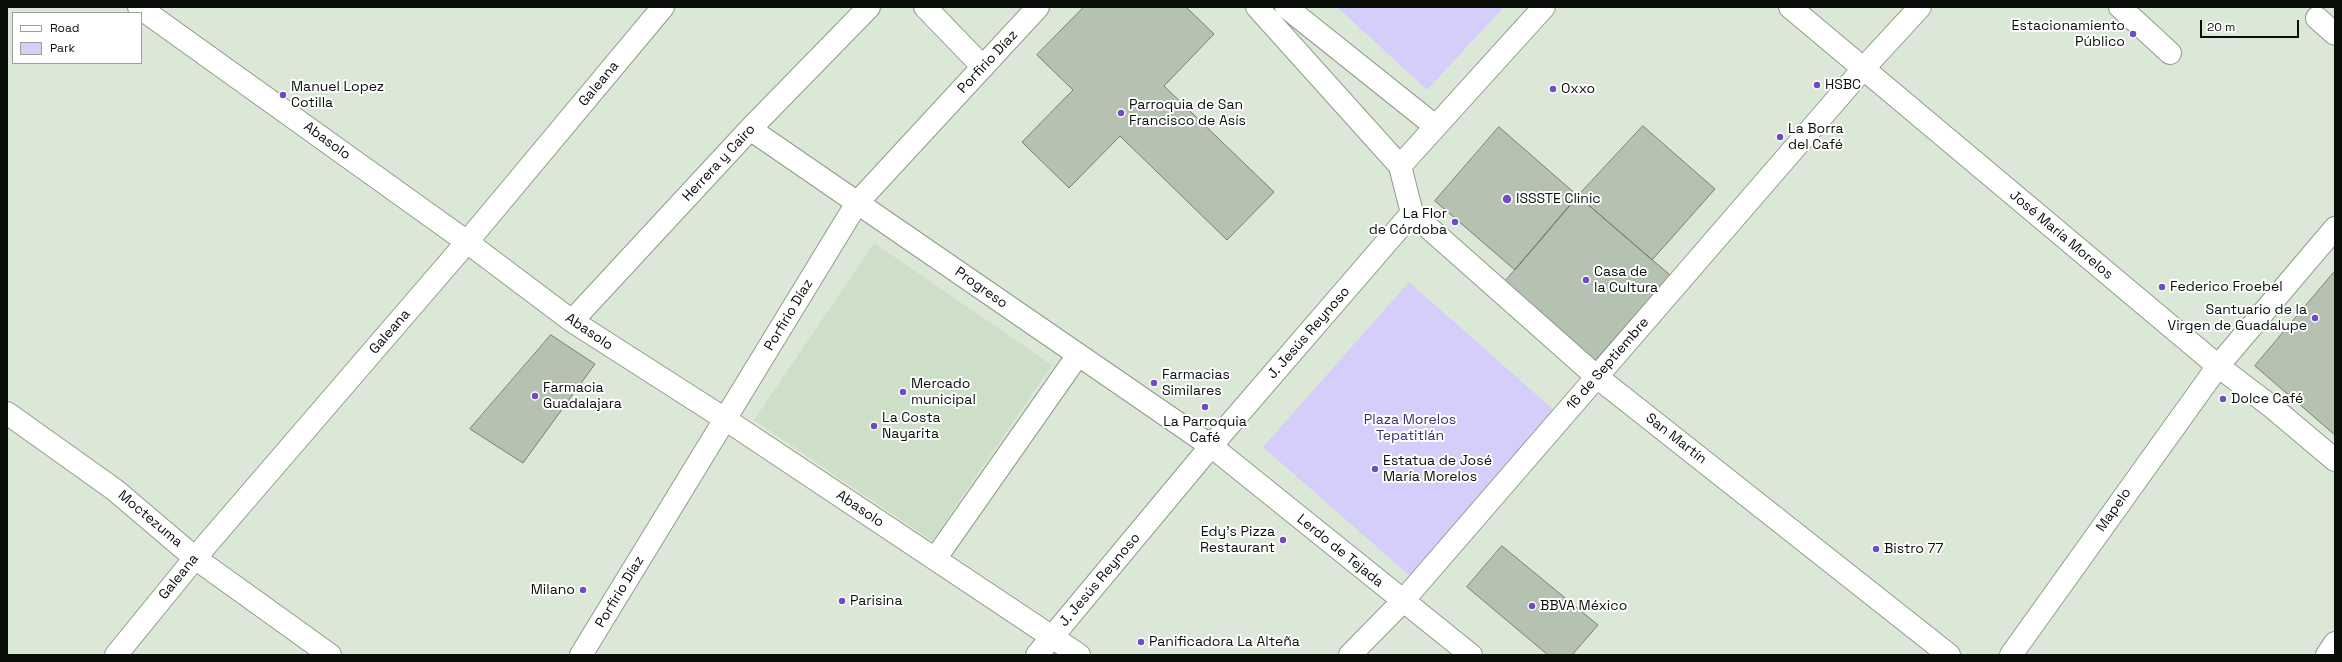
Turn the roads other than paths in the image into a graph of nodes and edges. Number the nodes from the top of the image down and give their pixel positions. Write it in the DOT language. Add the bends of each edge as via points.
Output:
graph roads {
  1 [pos="139,7"];
  2 [pos="663,7"];
  3 [pos="869,7"];
  4 [pos="925,7"];
  5 [pos="1038,7"];
  6 [pos="1257,7"];
  7 [pos="1286,7"];
  8 [pos="1544,7"];
  9 [pos="1790,7"];
  10 [pos="1920,7"];
  11 [pos="2120,7"];
  12 [pos="2317,18"];
  13 [pos="2335,34"];
  14 [pos="2170,53"];
  15 [pos="983,67"];
  16 [pos="1863,69"];
  17 [pos="1435,126"];
  18 [pos="750,129"];
  19 [pos="1400,166"];
  20 [pos="858,203"];
  21 [pos="1412,213"];
  22 [pos="2335,228"];
  23 [pos="467,242"];
  24 [pos="572,322"];
  25 [pos="1078,355"];
  26 [pos="2218,366"];
  27 [pos="1597,377"];
  28 [pos="7,413"];
  29 [pos="725,419"];
  30 [pos="1211,446"];
  31 [pos="2335,460"];
  32 [pos="195,558"];
  33 [pos="936,559"];
  34 [pos="1402,602"];
  35 [pos="1052,637"];
  36 [pos="2335,643"];
  37 [pos="116,655"];
  38 [pos="330,655"];
  39 [pos="581,655"];
  40 [pos="1037,655"];
  41 [pos="1079,655"];
  42 [pos="1350,655"];
  43 [pos="1471,655"];
  44 [pos="1949,655"];
  45 [pos="2011,655"];
  46 [pos="2327,655"];
  1 -- 23 [label="street, Abasolo"];
  2 -- 23 [label="street, Galeana"];
  3 -- 18 [label="street, Herrera y Cairo"];
  4 -- 15 [label="street"];
  5 -- 15 [label="street, Porfirio Díaz"];
  6 -- 19 [label="street"];
  7 -- 17 [label="street"];
  8 -- 17 [label="street"];
  9 -- 16 [label="street, José María Morelos"];
  10 -- 16 [label="street, 16 de Septiembre"];
  11 -- 14 [label="street"];
  12 -- 13 [label="street"];
  15 -- 20 [label="street, Porfirio Díaz"];
  16 -- 26 [label="street, José María Morelos"];
  16 -- 27 [label="street, 16 de Septiembre"];
  17 -- 19 [label="street"];
  18 -- 20 [label="street, Progreso"];
  18 -- 24 [label="street, Herrera y Cairo"];
  19 -- 21 [label="street"];
  20 -- 25 [label="street, Progreso"];
  20 -- 29 [label="street, Porfirio Díaz"];
  21 -- 27 [label="street, San Martín"];
  21 -- 30 [label="street, J. Jesús Reynoso"];
  22 -- 26 [label="street, Mapelo"];
  23 -- 24 [label="street, Abasolo"];
  23 -- 32 [label="street, Galeana"];
  24 -- 29 [label="street, Abasolo"];
  25 -- 30 [label="street, Progreso"];
  25 -- 33 [label="street"];
  26 -- 31 [label="street, José María Morelos"];
  26 -- 45 [label="street, Mapelo"];
  27 -- 34 [label="street, 16 de Septiembre"];
  27 -- 44 [label="street, San Martín"];
  28 -- 32 [label="street, Moctezuma" via="115,490"];
  29 -- 33 [label="street, Abasolo"];
  29 -- 39 [label="street, Porfirio Díaz"];
  30 -- 34 [label="street, Lerdo de Tejada"];
  30 -- 35 [label="street, J. Jesús Reynoso"];
  32 -- 37 [label="street, Galeana"];
  32 -- 38 [label="street, Moctezuma"];
  33 -- 35 [label="street, Abasolo"];
  34 -- 42 [label="street, 16 de Septiembre"];
  34 -- 43 [label="street, Lerdo de Tejada"];
  35 -- 40 [label="street, J. Jesús Reynoso"];
  35 -- 41 [label="street, Abasolo"];
  36 -- 46 [label="street"];
}
